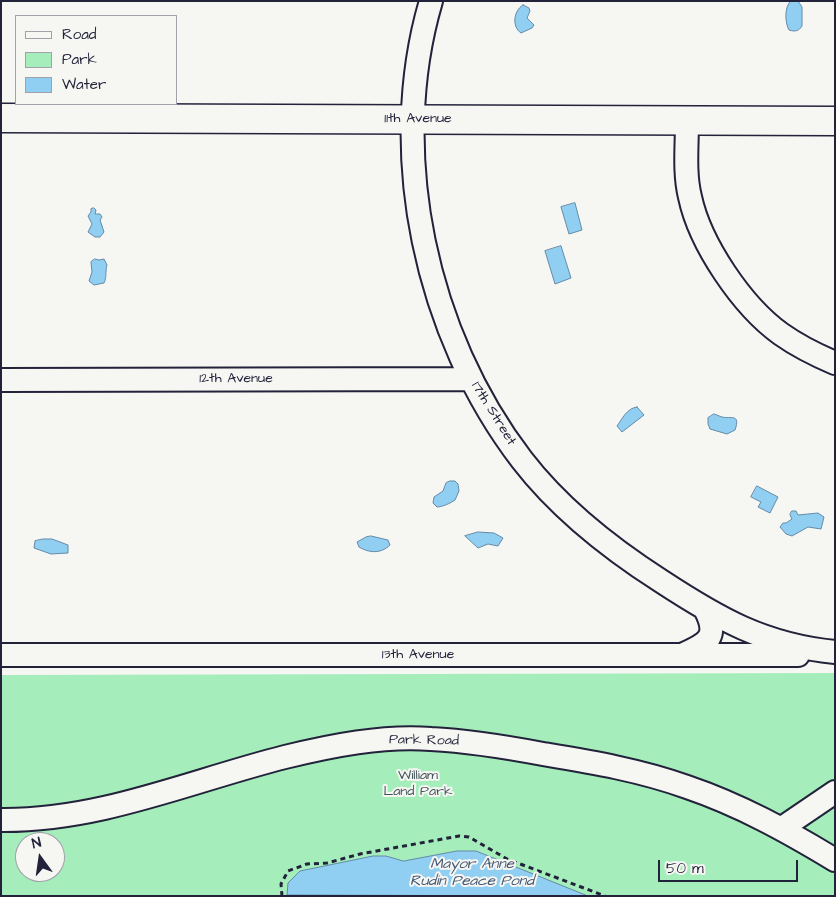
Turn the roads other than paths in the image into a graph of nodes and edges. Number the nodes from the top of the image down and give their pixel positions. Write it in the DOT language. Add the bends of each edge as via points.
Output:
graph roads {
  1 [pos="431,1"];
  2 [pos="1,118"];
  3 [pos="414,119"];
  4 [pos="687,121"];
  5 [pos="835,121"];
  6 [pos="835,363"];
  7 [pos="470,379"];
  8 [pos="1,380"];
  9 [pos="705,609"];
  10 [pos="684,654"];
  11 [pos="835,654"];
  12 [pos="1,655"];
  13 [pos="835,792"];
  14 [pos="1,820"];
  15 [pos="782,828"];
  16 [pos="835,860"];
  1 -- 3 [label="street, 17th Street" via="422,42"];
  2 -- 3 [label="street, 11th Avenue"];
  3 -- 4 [label="street, 11th Avenue"];
  3 -- 7 [label="street, 17th Street" via="418,208 428,262 444,314"];
  4 -- 5 [label="street, 11th Avenue"];
  4 -- 6 [label="street" via="689,196 710,251 728,278 764,319 797,344"];
  7 -- 8 [label="street, 12th Avenue"];
  7 -- 9 [label="street, 17th Street" via="523,461 558,500 643,570"];
  9 -- 10 [label="street" via="712,629 708,638 703,646"];
  9 -- 11 [label="street, 17th Street" via="774,641"];
  10 -- 11 [label="street, 13th Avenue"];
  10 -- 12 [label="street, 13th Avenue"];
  13 -- 15 [label="street"];
  14 -- 15 [label="street, Park Road" via="76,814 131,803 327,747 429,738 492,745 632,770 686,786"];
  15 -- 16 [label="street, Park Road"];
}
